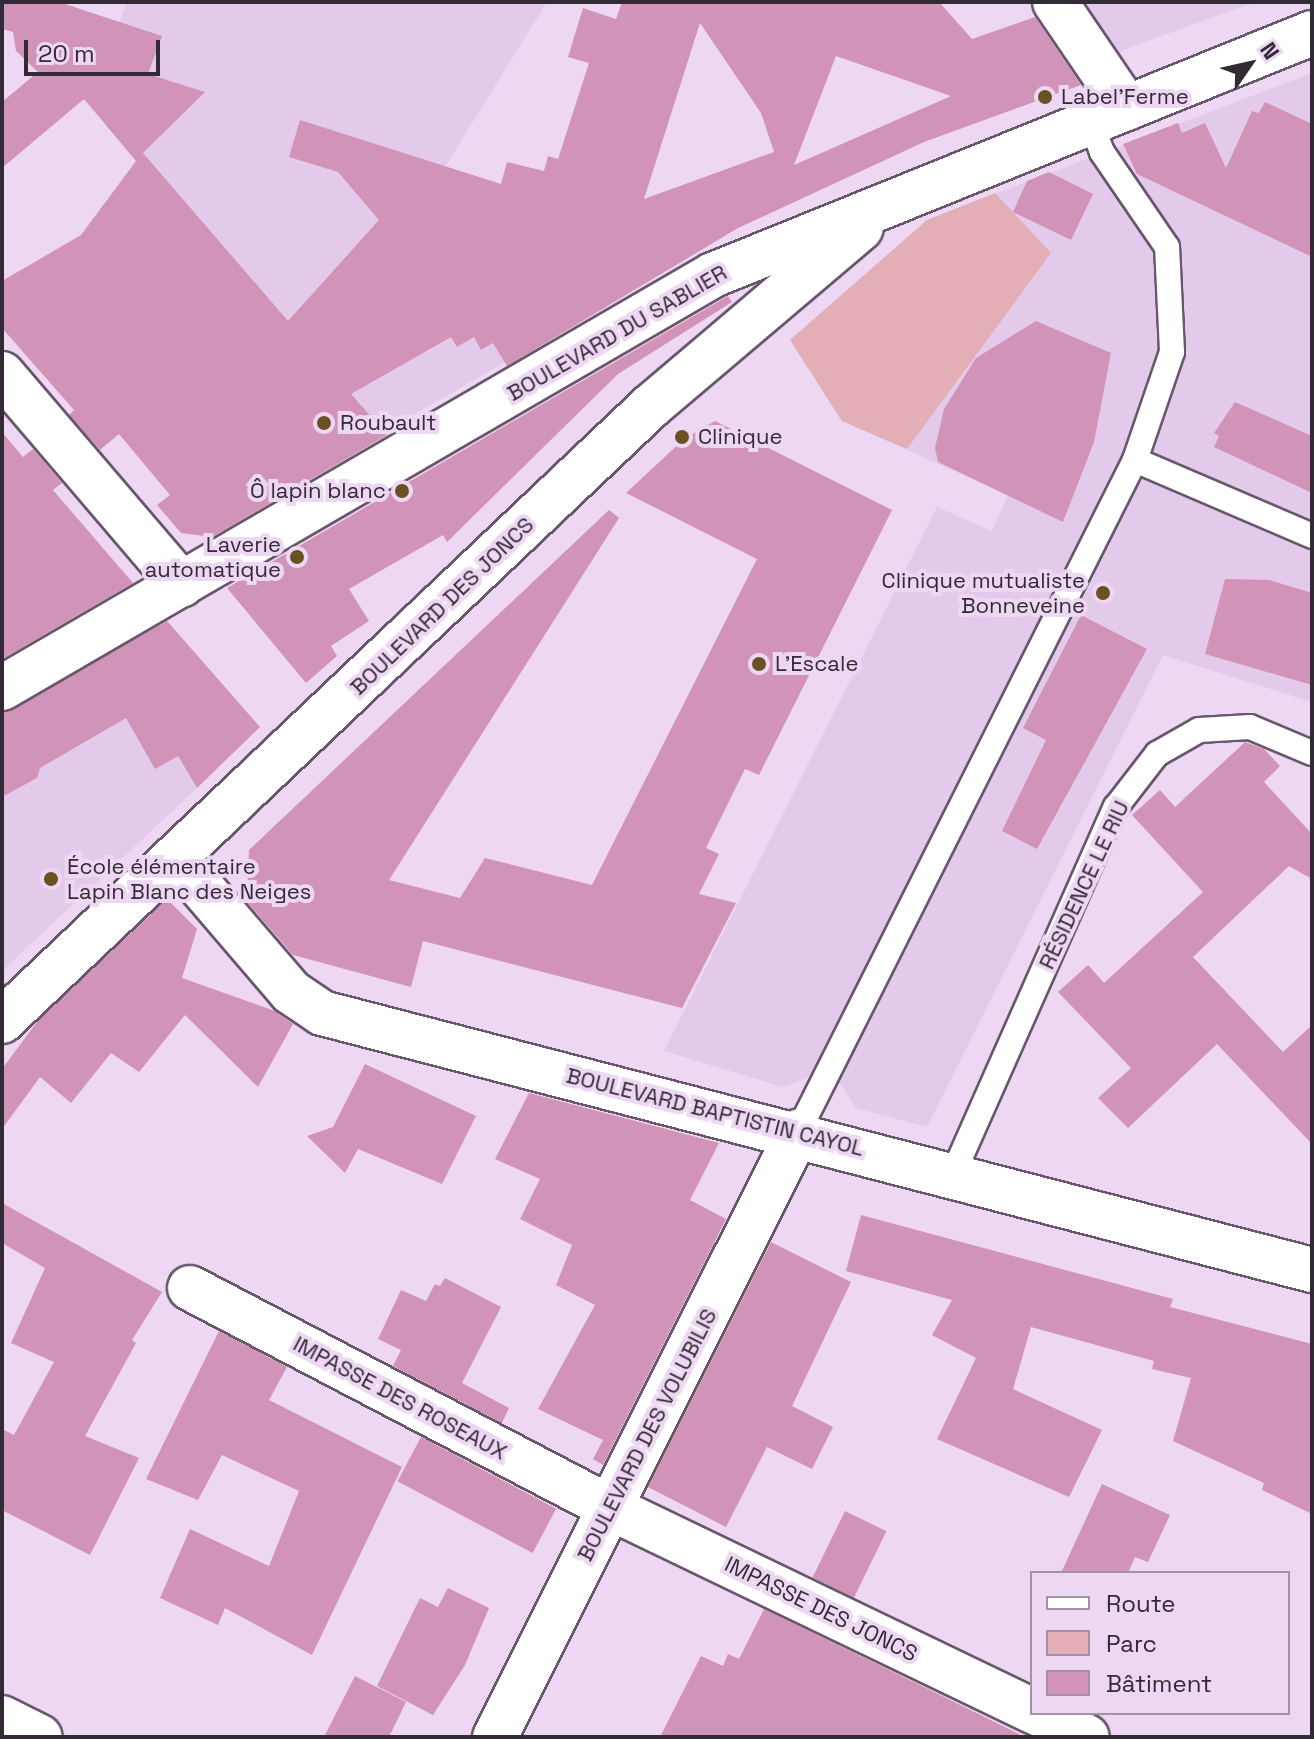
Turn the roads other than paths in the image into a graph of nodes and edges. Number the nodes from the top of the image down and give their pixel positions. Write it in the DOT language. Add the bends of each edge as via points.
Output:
graph roads {
  1 [pos="1055,2"];
  2 [pos="1312,33"];
  3 [pos="1109,116"];
  4 [pos="892,201"];
  5 [pos="2,374"];
  6 [pos="1135,460"];
  7 [pos="1312,536"];
  8 [pos="182,585"];
  9 [pos="2,688"];
  10 [pos="1312,753"];
  11 [pos="177,859"];
  12 [pos="2,1021"];
  13 [pos="798,1132"];
  14 [pos="953,1174"];
  15 [pos="1312,1270"];
  16 [pos="190,1288"];
  17 [pos="611,1508"];
  18 [pos="1030,1710"];
  19 [pos="1041,1715"];
  20 [pos="2,1718"];
  21 [pos="40,1737"];
  22 [pos="495,1737"];
  23 [pos="1087,1737"];
  1 -- 3 [label="street"];
  2 -- 3 [label="street, BOULEVARD DU SABLIER"];
  3 -- 4 [label="street, BOULEVARD DU SABLIER"];
  3 -- 6 [label="lane" via="1102,152 1167,247 1172,352"];
  4 -- 8 [label="street, BOULEVARD DU SABLIER" via="713,275"];
  4 -- 11 [label="street, BOULEVARD DES JONCS" via="651,406"];
  5 -- 8 [label="street"];
  6 -- 7 [label="lane"];
  6 -- 13 [label="lane"];
  8 -- 9 [label="street, BOULEVARD DU SABLIER"];
  10 -- 14 [label="lane, RÉSIDENCE LE RIU" via="1250,727 1199,730 1157,754 1116,807"];
  11 -- 12 [label="street, BOULEVARD DES JONCS"];
  11 -- 13 [label="street, BOULEVARD BAPTISTIN CAYOL" via="291,992 322,1013"];
  13 -- 14 [label="street, BOULEVARD BAPTISTIN CAYOL"];
  13 -- 17 [label="street, BOULEVARD DES VOLUBILIS"];
  14 -- 15 [label="street, BOULEVARD BAPTISTIN CAYOL"];
  16 -- 17 [label="street, IMPASSE DES ROSEAUX"];
  17 -- 18 [label="street, IMPASSE DES JONCS"];
  17 -- 22 [label="street, BOULEVARD DES VOLUBILIS"];
  19 -- 23 [label="street, IMPASSE DES JONCS"];
  20 -- 21 [label="street"];
}
